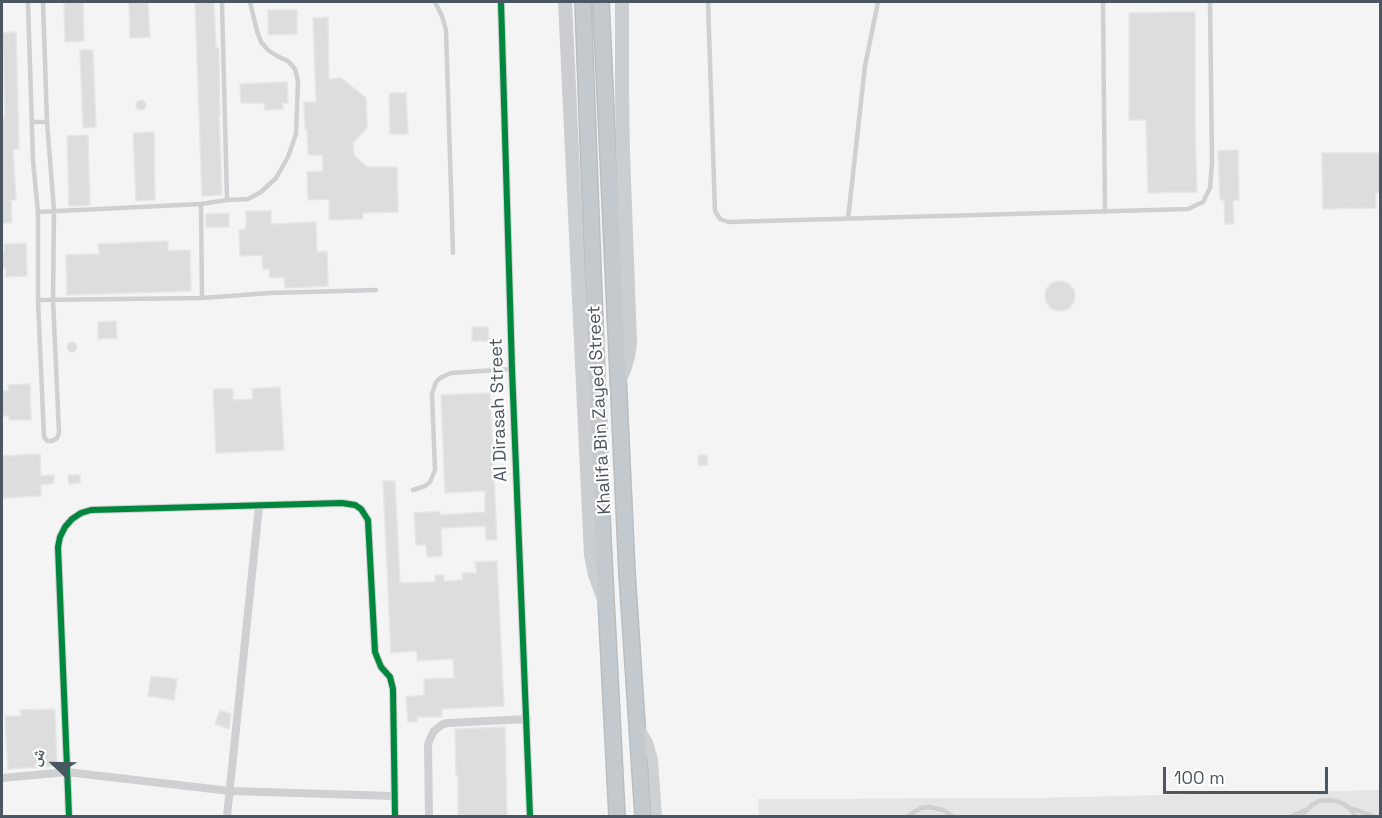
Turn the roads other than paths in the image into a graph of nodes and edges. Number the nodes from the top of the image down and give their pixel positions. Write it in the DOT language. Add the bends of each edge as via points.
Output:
graph roads {
  1 [pos="28,2"];
  2 [pos="43,2"];
  3 [pos="222,2"];
  4 [pos="250,2"];
  5 [pos="435,2"];
  6 [pos="501,2"];
  7 [pos="566,2"];
  8 [pos="583,2"];
  9 [pos="601,2"];
  10 [pos="622,2"];
  11 [pos="708,2"];
  12 [pos="878,2"];
  13 [pos="1103,2"];
  14 [pos="1210,2"];
  15 [pos="30,46"];
  16 [pos="44,46"];
  17 [pos="32,122"];
  18 [pos="48,122"];
  19 [pos="227,200"];
  20 [pos="201,204"];
  21 [pos="54,210"];
  22 [pos="38,212"];
  23 [pos="1105,212"];
  24 [pos="848,219"];
  25 [pos="453,253"];
  26 [pos="376,290"];
  27 [pos="202,298"];
  28 [pos="38,300"];
  29 [pos="53,300"];
  30 [pos="512,369"];
  31 [pos="618,383"];
  32 [pos="413,490"];
  33 [pos="259,506"];
  34 [pos="606,603"];
  35 [pos="526,719"];
  36 [pos="638,726"];
  37 [pos="67,772"];
  38 [pos="2,778"];
  39 [pos="230,790"];
  40 [pos="393,796"];
  41 [pos="1344,804"];
  42 [pos="1305,810"];
  43 [pos="69,816"];
  44 [pos="227,816"];
  45 [pos="395,816"];
  46 [pos="429,816"];
  47 [pos="530,816"];
  48 [pos="617,816"];
  49 [pos="643,816"];
  50 [pos="657,816"];
  51 [pos="908,816"];
  52 [pos="952,816"];
  53 [pos="1292,816"];
  54 [pos="1301,816"];
  55 [pos="1355,816"];
  56 [pos="1373,816"];
  1 -- 15 [label="lane"];
  2 -- 16 [label="lane"];
  3 -- 19 [label="lane"];
  4 -- 19 [label="lane" via="261,42 295,69 296,134 276,178 248,199"];
  5 -- 25 [label="lane" via="446,30"];
  6 -- 30 [label="street, Al Dirasah Street"];
  7 -- 34 [label="main road" via="591,555"];
  8 -- 34 [label="highway, Khalifa Bin Zayed Street"];
  9 -- 31 [label="highway, Khalifa Bin Zayed Street"];
  10 -- 31 [label="main road" via="630,343"];
  11 -- 24 [label="lane" via="716,211 720,219"];
  12 -- 24 [label="lane" via="865,66"];
  13 -- 23 [label="lane"];
  14 -- 23 [label="lane" via="1210,188 1203,202 1188,209"];
  15 -- 16 [label="lane"];
  15 -- 17 [label="lane"];
  16 -- 18 [label="lane"];
  17 -- 18 [label="lane"];
  17 -- 22 [label="lane"];
  18 -- 21 [label="lane"];
  19 -- 20 [label="lane"];
  20 -- 21 [label="lane"];
  20 -- 27 [label="lane"];
  21 -- 22 [label="lane"];
  21 -- 29 [label="lane"];
  22 -- 28 [label="lane"];
  23 -- 24 [label="lane"];
  26 -- 27 [label="lane"];
  27 -- 29 [label="lane"];
  28 -- 29 [label="lane"];
  28 -- 29 [label="lane" via="47,441 57,438 59,433"];
  30 -- 32 [label="lane" via="451,373 436,382 432,400 435,470 430,482"];
  30 -- 35 [label="street, Al Dirasah Street"];
  31 -- 36 [label="highway, Khalifa Bin Zayed Street"];
  33 -- 37 [label="street" via="91,510 65,527 58,547"];
  33 -- 39 [label="street"];
  33 -- 40 [label="street" via="349,503 365,514 376,656 393,686"];
  34 -- 48 [label="highway, Khalifa Bin Zayed Street"];
  35 -- 46 [label="street" via="448,723 434,731 428,746"];
  35 -- 47 [label="street, Al Dirasah Street"];
  36 -- 49 [label="highway, Khalifa Bin Zayed Street"];
  36 -- 50 [label="street" via="653,760"];
  37 -- 38 [label="street"];
  37 -- 39 [label="street"];
  37 -- 43 [label="street"];
  39 -- 40 [label="street"];
  39 -- 44 [label="street"];
  40 -- 45 [label="street"];
  41 -- 42 [label="lane" via="1319,801"];
  41 -- 55 [label="lane"];
  41 -- 56 [label="lane"];
  42 -- 53 [label="lane"];
  42 -- 54 [label="lane"];
  51 -- 52 [label="lane" via="929,807"];
}
